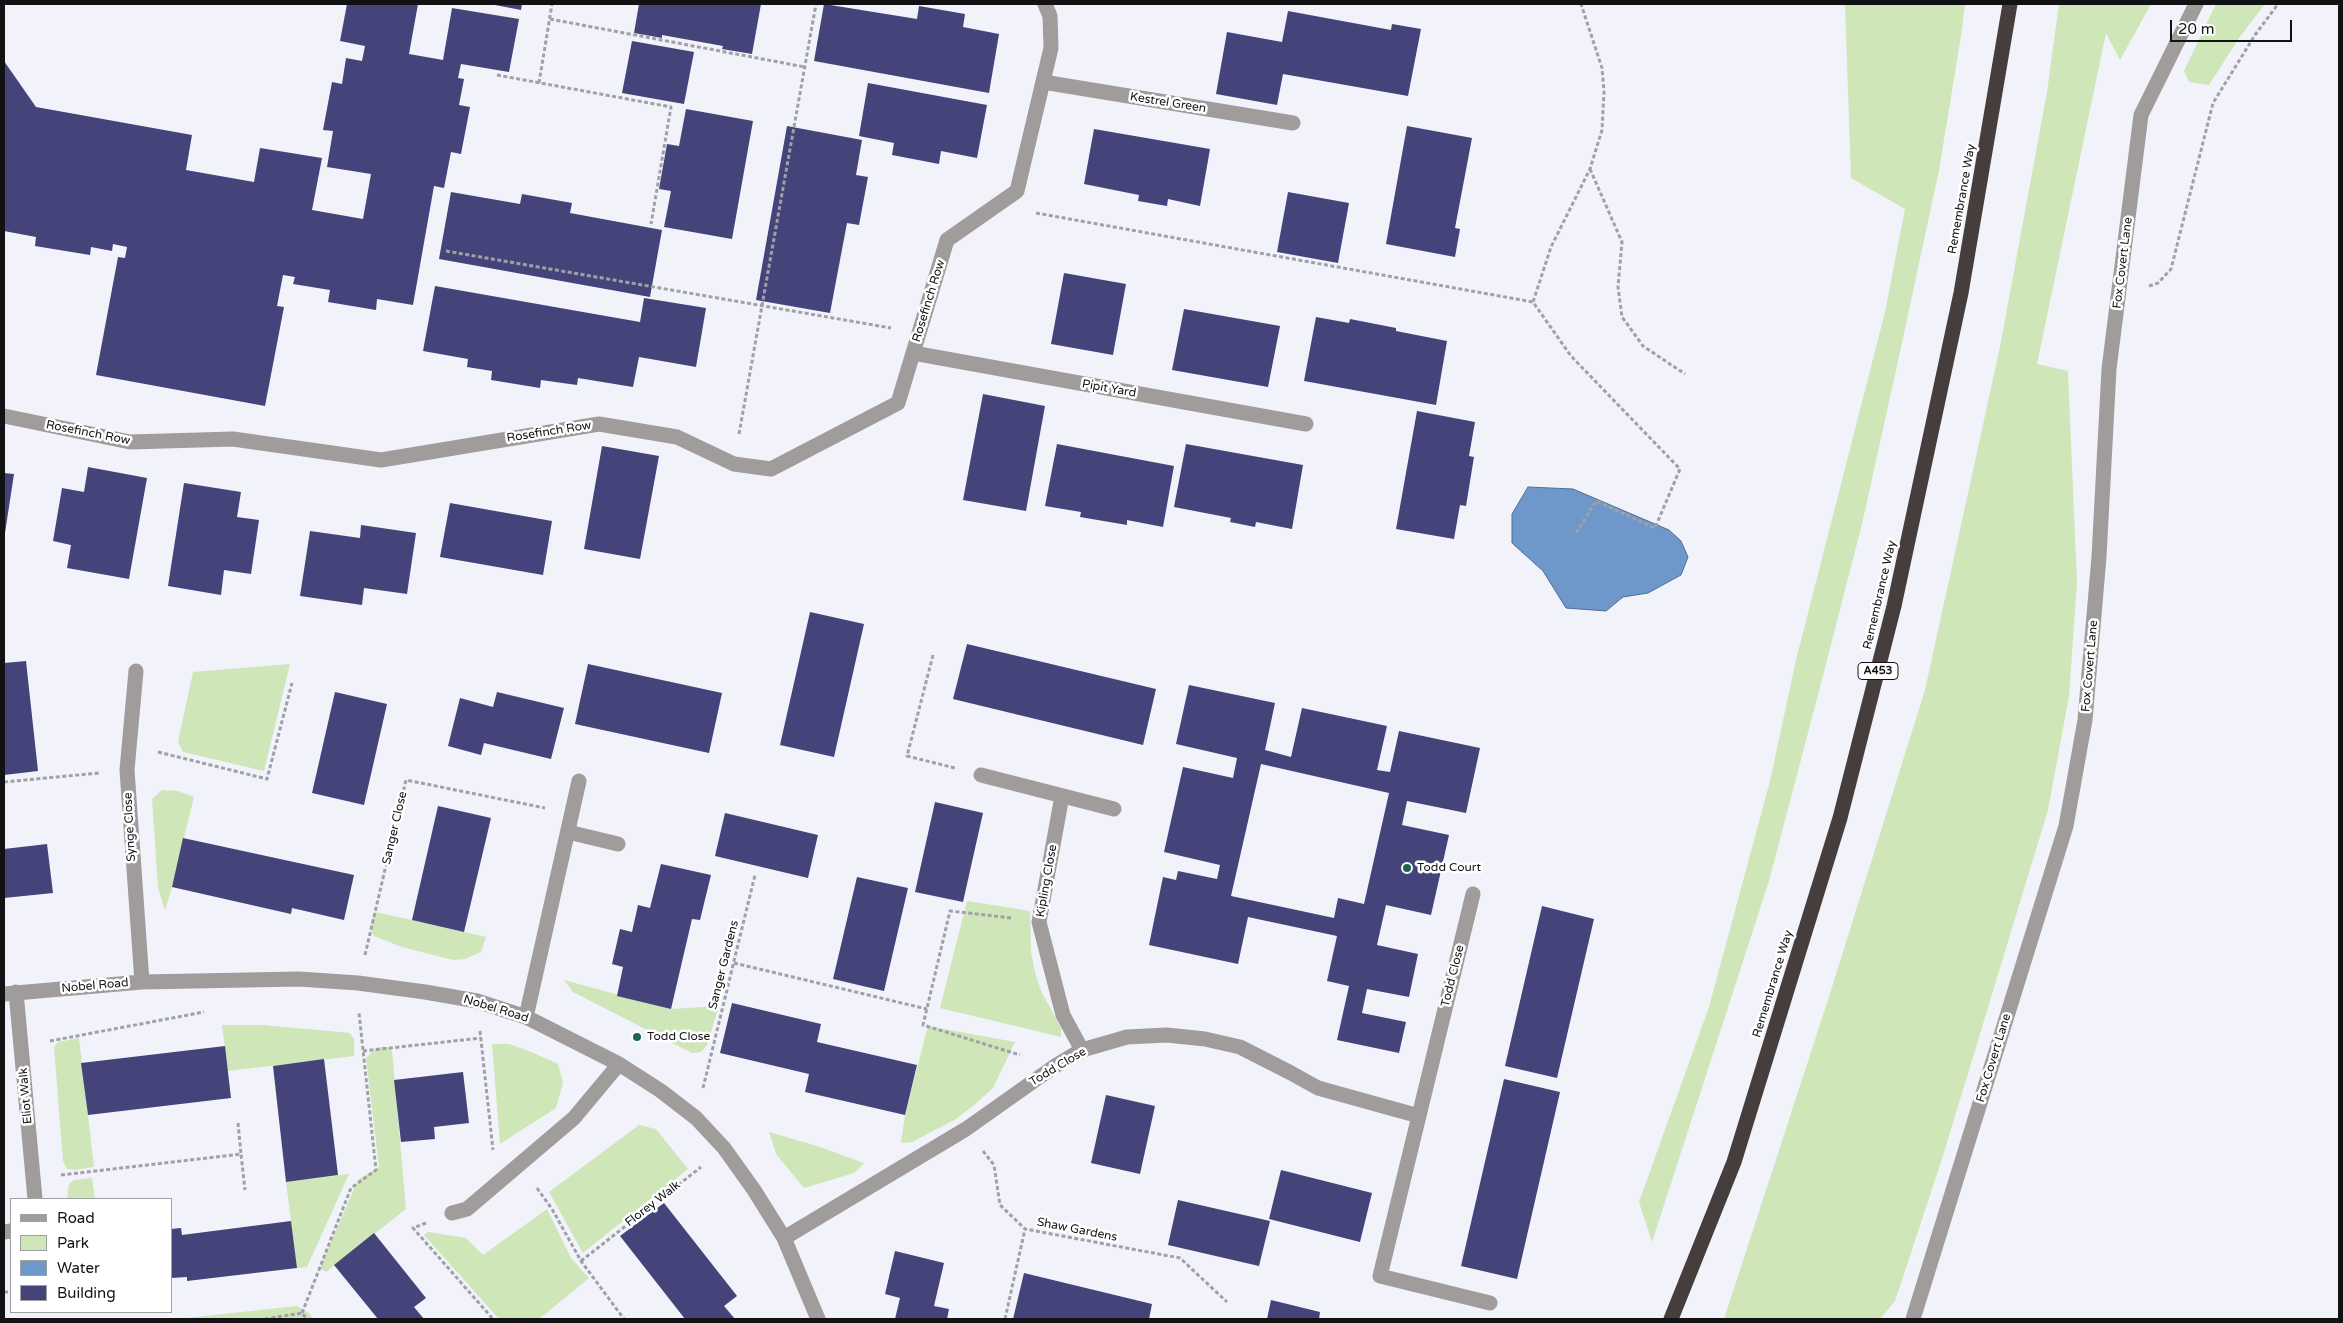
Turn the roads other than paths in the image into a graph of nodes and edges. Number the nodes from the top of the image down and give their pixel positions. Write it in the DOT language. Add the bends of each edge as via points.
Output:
graph roads {
  1 [pos="1045,4"];
  2 [pos="2010,4"];
  3 [pos="2196,4"];
  4 [pos="1043,82"];
  5 [pos="1293,123"];
  6 [pos="913,353"];
  7 [pos="4,416"];
  8 [pos="1306,424"];
  9 [pos="136,671"];
  10 [pos="981,775"];
  11 [pos="579,782"];
  12 [pos="1062,796"];
  13 [pos="1114,809"];
  14 [pos="568,832"];
  15 [pos="618,844"];
  16 [pos="1473,894"];
  17 [pos="142,982"];
  18 [pos="10,993"];
  19 [pos="526,1017"];
  20 [pos="1082,1050"];
  21 [pos="619,1064"];
  22 [pos="1419,1116"];
  23 [pos="35,1198"];
  24 [pos="452,1213"];
  25 [pos="784,1238"];
  26 [pos="1490,1303"];
  27 [pos="818,1319"];
  28 [pos="1671,1319"];
  29 [pos="1913,1319"];
  1 -- 4 [label="street, Rosefinch Row" via="1050,16 1051,48"];
  2 -- 28 [label="highway, Remembrance Way / A453" via="1961,293 1894,606 1843,808 1734,1162"];
  3 -- 29 [label="street, Fox Covert Lane" via="2141,116 2109,369 2099,557 2085,720 2066,826"];
  4 -- 5 [label="street, Kestrel Green"];
  4 -- 6 [label="street, Rosefinch Row" via="1017,191 947,240"];
  6 -- 7 [label="street, Rosefinch Row" via="898,403 771,469 734,464 678,437 599,424 381,460 233,439 130,442"];
  6 -- 8 [label="street, Pipit Yard"];
  9 -- 17 [label="street, Synge Close" via="127,770"];
  10 -- 12 [label="street"];
  11 -- 14 [label="street"];
  12 -- 13 [label="street"];
  12 -- 20 [label="street, Kipling Close" via="1039,922 1063,1015"];
  14 -- 15 [label="street"];
  14 -- 19 [label="street"];
  16 -- 22 [label="street, Todd Close"];
  17 -- 18 [label="street, Nobel Road"];
  17 -- 19 [label="street, Nobel Road" via="299,979 358,983 477,1001"];
  18 -- 23 [label="street, Eliot Walk" via="21,1043"];
  19 -- 21 [label="street, Nobel Road"];
  20 -- 22 [label="street, Todd Close" via="1127,1037 1166,1035 1205,1039 1240,1048 1318,1088"];
  20 -- 25 [label="street, Todd Close" via="966,1129"];
  21 -- 24 [label="street" via="574,1118 467,1209"];
  21 -- 25 [label="street, Nobel Road" via="696,1118 724,1148"];
  22 -- 26 [label="street, Todd Close" via="1380,1276"];
  25 -- 27 [label="street, Nobel Road"];
}
